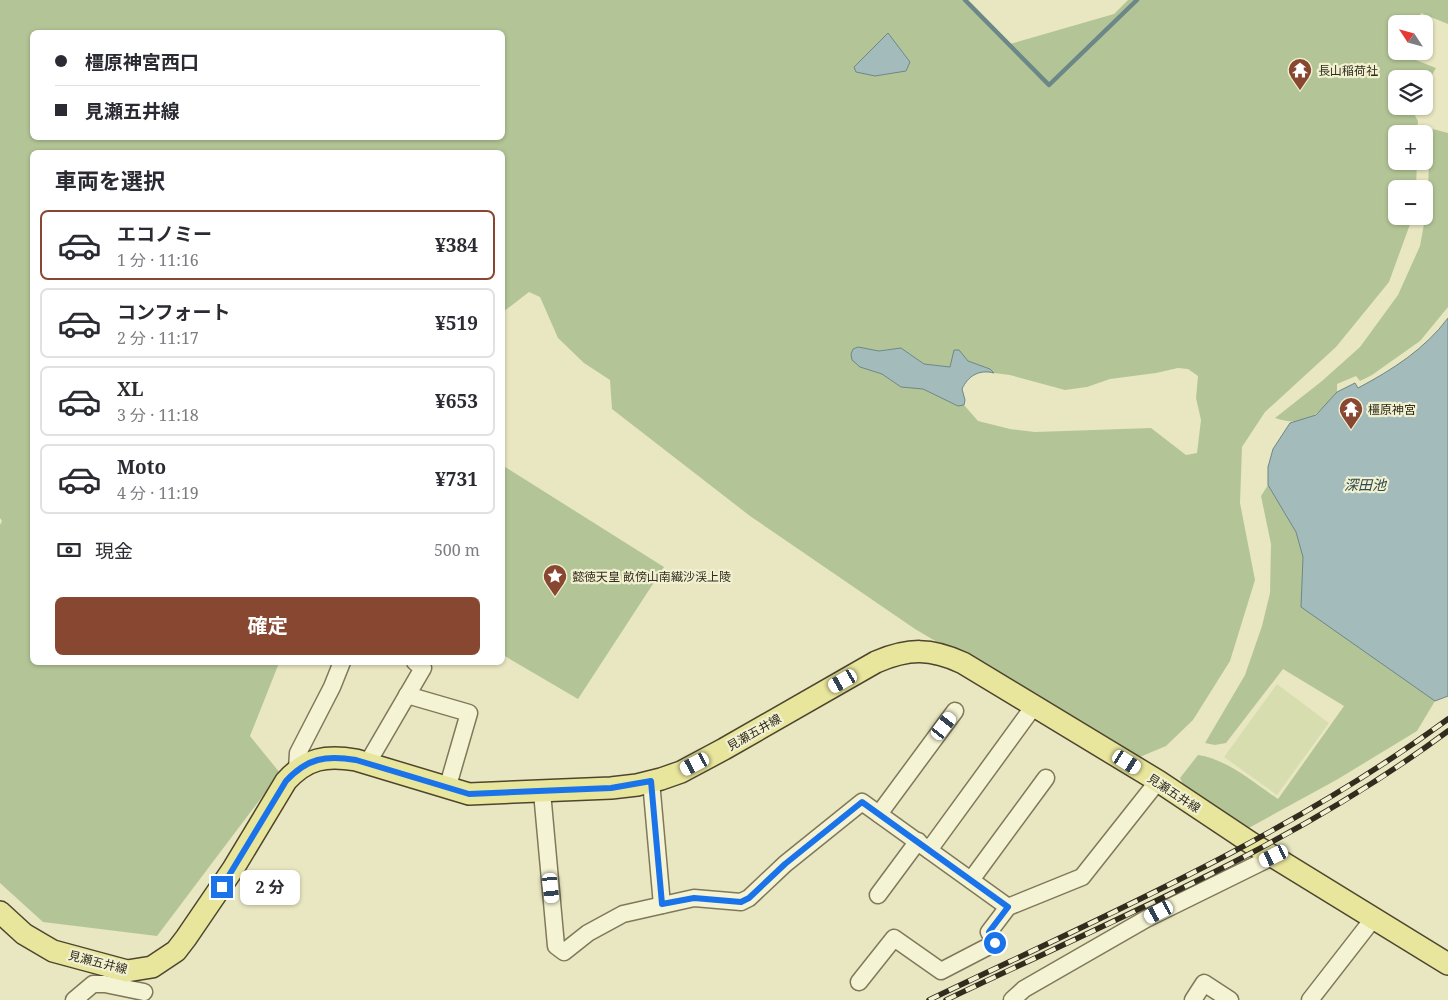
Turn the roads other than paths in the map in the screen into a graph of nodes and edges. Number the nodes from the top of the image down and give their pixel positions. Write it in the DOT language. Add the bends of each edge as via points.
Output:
graph roads {
  1 [pos="341,665"];
  2 [pos="419,665"];
  3 [pos="407,695"];
  4 [pos="1034,706"];
  5 [pos="955,711"];
  6 [pos="367,764"];
  7 [pos="297,769"];
  8 [pos="1046,778"];
  9 [pos="651,781"];
  10 [pos="1158,781"];
  11 [pos="447,789"];
  12 [pos="542,792"];
  13 [pos="879,814"];
  14 [pos="924,846"];
  15 [pos="1274,856"];
  16 [pos="971,880"];
  17 [pos="878,896"];
  18 [pos="662,904"];
  19 [pos="1008,907"];
  20 [pos="0,912"];
  21 [pos="1373,919"];
  22 [pos="1448,964"];
  23 [pos="140,970"];
  24 [pos="859,982"];
  25 [pos="146,996"];
  26 [pos="74,1000"];
  27 [pos="1012,1000"];
  28 [pos="1193,1000"];
  29 [pos="1230,1000"];
  30 [pos="1310,1000"];
  1 -- 7 [label="street" via="298,753"];
  2 -- 3 [label="street" via="423,668"];
  3 -- 6 [label="street"];
  3 -- 11 [label="street" via="469,713"];
  4 -- 9 [label="main road, 見瀬五井線" via="946,655 930,651 892,655 724,750 681,772"];
  4 -- 10 [label="main road, 見瀬五井線"];
  4 -- 14 [label="street"];
  5 -- 13 [label="street"];
  6 -- 7 [label="main road, 見瀬五井線" via="337,757 310,762"];
  6 -- 11 [label="main road, 見瀬五井線"];
  7 -- 23 [label="main road, 見瀬五井線" via="286,781 233,869 176,951 163,961"];
  8 -- 16 [label="street"];
  9 -- 12 [label="main road, 見瀬五井線" via="611,788"];
  9 -- 18 [label="street"];
  10 -- 15 [label="main road, 見瀬五井線"];
  10 -- 19 [label="street" via="1082,878"];
  11 -- 12 [label="main road, 見瀬五井線" via="486,795"];
  12 -- 18 [label="street" via="556,946 564,952 604,922"];
  13 -- 14 [label="street"];
  13 -- 18 [label="street" via="862,802 741,902 694,898"];
  14 -- 16 [label="street"];
  14 -- 17 [label="street"];
  15 -- 21 [label="main road, 見瀬五井線"];
  15 -- 27 [label="street" via="1132,927 1024,989"];
  16 -- 19 [label="street"];
  19 -- 24 [label="street" via="989,932 995,943 941,971 894,938"];
  20 -- 23 [label="main road, 見瀬五井線" via="24,934 52,951 127,971"];
  21 -- 22 [label="main road, 見瀬五井線"];
  21 -- 30 [label="street"];
  23 -- 25 [label="street"];
  25 -- 26 [label="street" via="105,984 93,984"];
  28 -- 29 [label="street" via="1204,983"];
}
